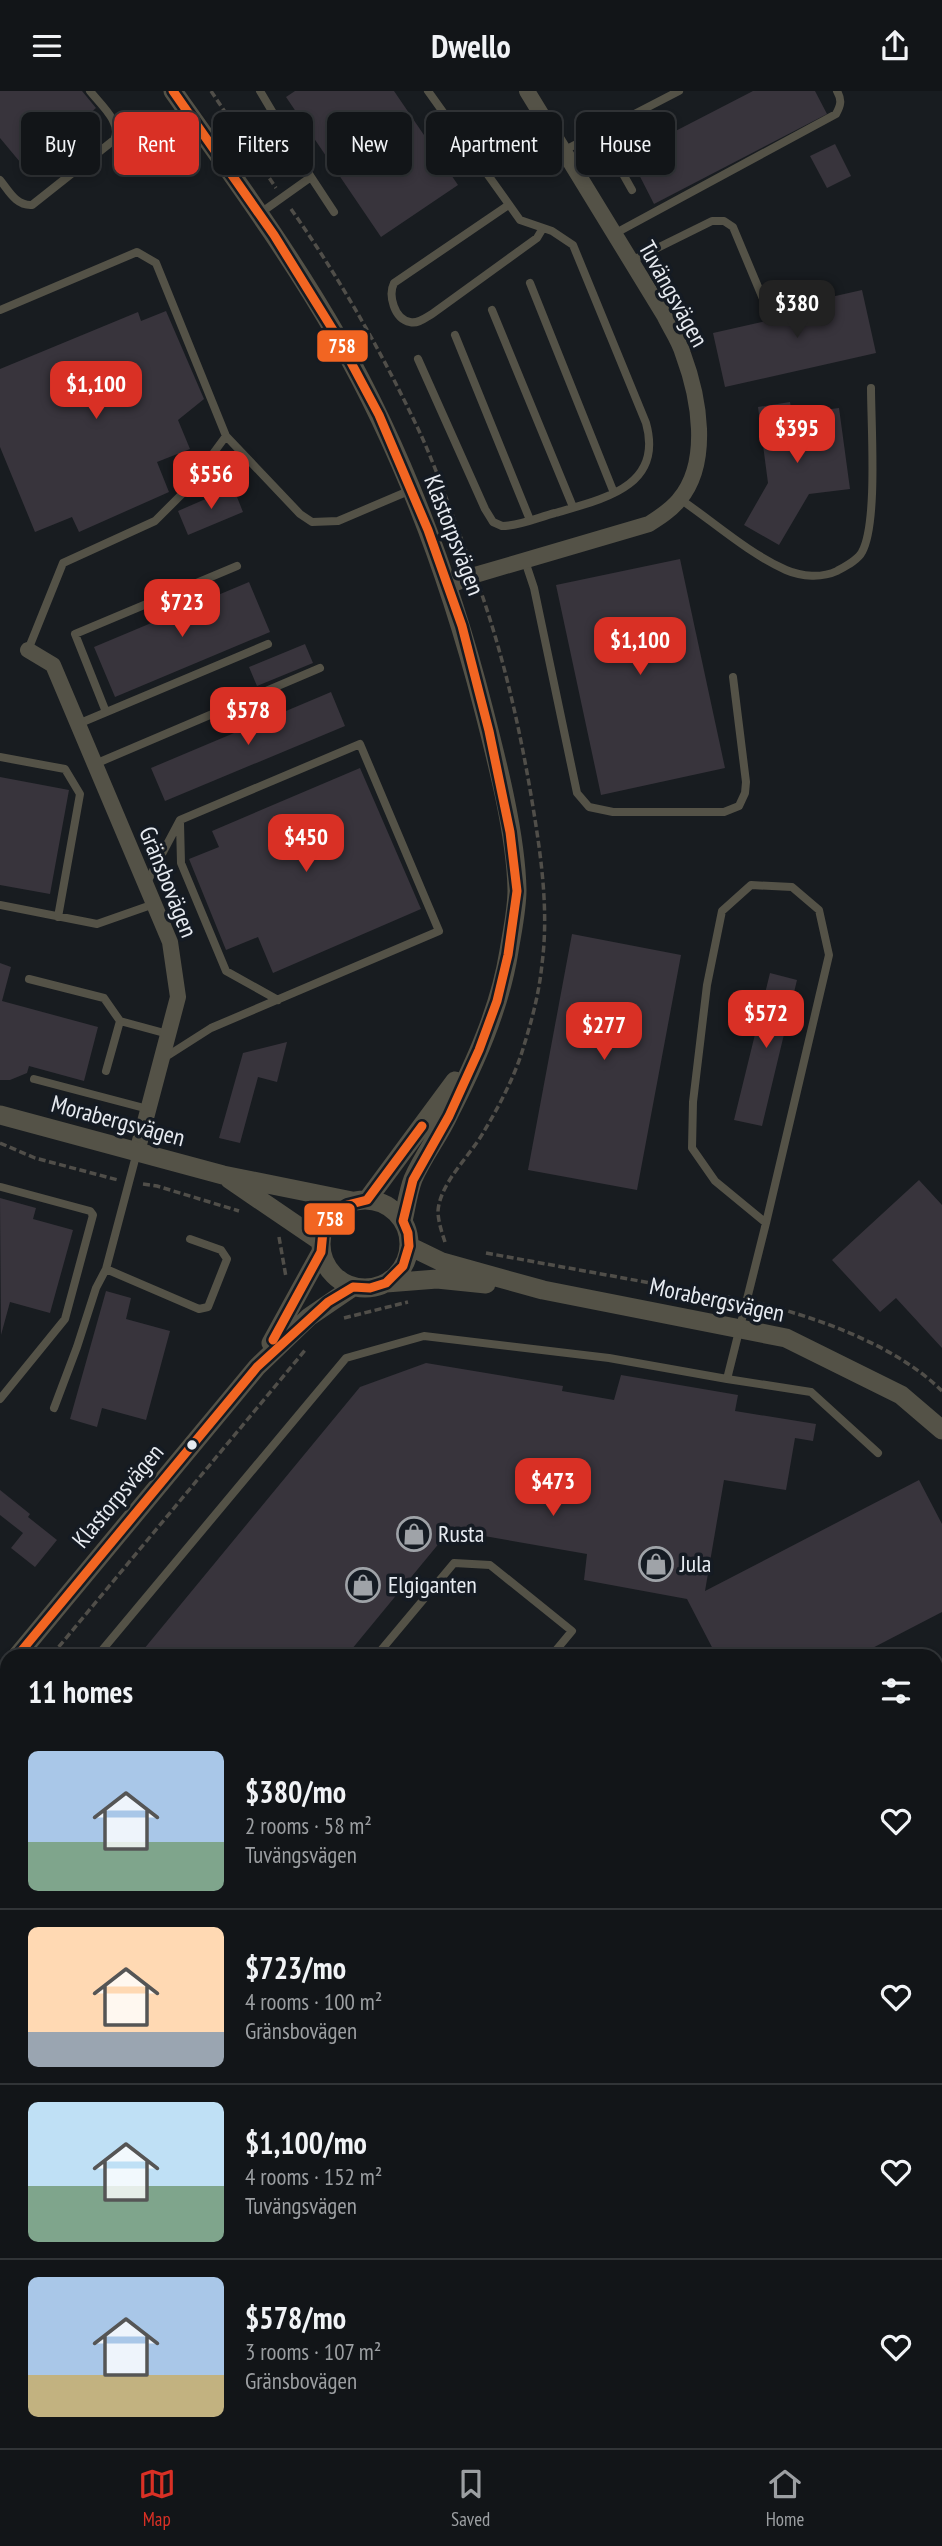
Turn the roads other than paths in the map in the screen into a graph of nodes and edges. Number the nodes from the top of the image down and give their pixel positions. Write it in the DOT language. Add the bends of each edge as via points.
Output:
graph roads {
  1 [pos="90,91"];
  2 [pos="173,91"];
  3 [pos="260,91"];
  4 [pos="428,91"];
  5 [pos="527,91"];
  6 [pos="679,91"];
  7 [pos="837,91"];
  8 [pos="639,112"];
  9 [pos="576,145"];
  10 [pos="564,151"];
  11 [pos="624,175"];
  12 [pos="311,177"];
  13 [pos="0,180"];
  14 [pos="632,190"];
  15 [pos="507,206"];
  16 [pos="334,212"];
  17 [pos="259,214"];
  18 [pos="542,228"];
  19 [pos="614,234"];
  20 [pos="631,261"];
  21 [pos="530,283"];
  22 [pos="766,306"];
  23 [pos="0,310"];
  24 [pos="492,310"];
  25 [pos="456,335"];
  26 [pos="418,359"];
  27 [pos="871,388"];
  28 [pos="226,436"];
  29 [pos="411,490"];
  30 [pos="614,493"];
  31 [pos="680,499"];
  32 [pos="573,507"];
  33 [pos="530,520"];
  34 [pos="525,561"];
  35 [pos="237,566"];
  36 [pos="448,586"];
  37 [pos="268,644"];
  38 [pos="28,650"];
  39 [pos="320,669"];
  40 [pos="733,677"];
  41 [pos="106,712"];
  42 [pos="78,724"];
  43 [pos="0,757"];
  44 [pos="95,764"];
  45 [pos="180,820"];
  46 [pos="146,884"];
  47 [pos="154,904"];
  48 [pos="0,905"];
  49 [pos="58,917"];
  50 [pos="29,979"];
  51 [pos="278,1000"];
  52 [pos="120,1021"];
  53 [pos="168,1034"];
  54 [pos="479,1050"];
  55 [pos="162,1059"];
  56 [pos="106,1071"];
  57 [pos="34,1079"];
  58 [pos="148,1109"];
  59 [pos="0,1115"];
  60 [pos="137,1152"];
  61 [pos="223,1175"];
  62 [pos="1,1187"];
  63 [pos="360,1201"];
  64 [pos="403,1221"];
  65 [pos="766,1223"];
  66 [pos="190,1239"];
  67 [pos="321,1246"];
  68 [pos="409,1246"];
  69 [pos="106,1269"];
  70 [pos="386,1283"];
  71 [pos="353,1287"];
  72 [pos="543,1290"];
  73 [pos="739,1329"];
  74 [pos="257,1367"];
  75 [pos="727,1378"];
  76 [pos="0,1399"];
  77 [pos="54,1408"];
  78 [pos="942,1430"];
  79 [pos="878,1453"];
  80 [pos="23,1649"];
  81 [pos="103,1649"];
  82 [pos="382,1649"];
  83 [pos="557,1649"];
  1 -- 13 [label="lane" via="116,126 114,140 32,205 17,202"];
  2 -- 17 [label="street, Klastorpsvägen"];
  3 -- 12 [label="lane"];
  4 -- 15 [label="lane"];
  5 -- 10 [label="street, Tuvängsvägen"];
  6 -- 8 [label="lane"];
  7 -- 19 [label="lane" via="841,107 836,114"];
  9 -- 10 [label="lane"];
  10 -- 19 [label="street, Tuvängsvägen"];
  11 -- 14 [label="lane"];
  12 -- 16 [label="lane"];
  12 -- 17 [label="lane"];
  15 -- 18 [label="lane" via="520,221"];
  15 -- 18 [label="lane" via="394,283 392,303 404,319 411,323 432,314 537,239"];
  17 -- 29 [label="street, Klastorpsvägen" via="338,338 379,415"];
  18 -- 30 [label="lane" via="573,245 648,430 648,461 631,484"];
  19 -- 20 [label="street, Tuvängsvägen"];
  20 -- 22 [label="lane" via="712,221 724,221 733,227"];
  20 -- 31 [label="street, Tuvängsvägen" via="683,352 694,389 699,442 691,481"];
  21 -- 30 [label="lane"];
  23 -- 28 [label="lane" via="137,252 156,264"];
  24 -- 32 [label="lane"];
  25 -- 33 [label="lane"];
  26 -- 33 [label="lane" via="493,522 508,526"];
  27 -- 31 [label="lane" via="869,533 862,554 846,566 827,576 788,571 747,548"];
  28 -- 29 [label="lane" via="312,522 338,521"];
  28 -- 38 [label="lane" via="187,489 155,521 63,563"];
  29 -- 36 [label="street, Klastorpsvägen"];
  30 -- 32 [label="lane"];
  31 -- 34 [label="street, Tuvängsvägen" via="641,527"];
  32 -- 33 [label="lane"];
  34 -- 36 [label="street, Tuvängsvägen"];
  34 -- 40 [label="lane" via="577,793 589,807 614,812 724,812 739,806 746,782"];
  35 -- 41 [label="lane" via="75,634"];
  36 -- 54 [label="street, Klastorpsvägen" via="489,731 517,891 498,1001"];
  37 -- 41 [label="lane"];
  38 -- 42 [label="street, Gränsbovägen" via="53,665"];
  39 -- 44 [label="lane"];
  41 -- 42 [label="lane"];
  42 -- 44 [label="street, Gränsbovägen"];
  43 -- 49 [label="lane" via="65,769 80,794"];
  44 -- 46 [label="street, Gränsbovägen"];
  45 -- 46 [label="lane"];
  45 -- 51 [label="lane" via="181,863 226,971"];
  45 -- 51 [label="lane" via="360,744 439,931"];
  46 -- 47 [label="street, Gränsbovägen"];
  47 -- 49 [label="lane" via="97,925"];
  47 -- 53 [label="street, Gränsbovägen" via="170,942 178,997"];
  48 -- 49 [label="lane"];
  50 -- 52 [label="lane" via="104,998"];
  51 -- 55 [label="lane" via="211,1028"];
  52 -- 53 [label="lane"];
  52 -- 56 [label="lane"];
  53 -- 55 [label="street, Gränsbovägen"];
  54 -- 63 [label="street, Klastorpsvägen"];
  54 -- 64 [label="street, Klastorpsvägen" via="413,1180"];
  55 -- 58 [label="street, Gränsbovägen"];
  57 -- 58 [label="lane"];
  58 -- 60 [label="street, Gränsbovägen"];
  59 -- 60 [label="street, Morabergsvägen"];
  60 -- 61 [label="street, Morabergsvägen"];
  60 -- 69 [label="lane"];
  61 -- 63 [label="street, Morabergsvägen"];
  61 -- 67 [label="street, Morabergsvägen"];
  62 -- 76 [label="lane" via="93,1215 65,1318"];
  63 -- 64 [label="street" via="382,1203"];
  63 -- 67 [label="street" via="338,1208 328,1219"];
  64 -- 68 [label="street"];
  65 -- 65 [label="lane" via="829,955 819,910 792,887 751,885 722,911 707,985 692,1148 715,1181"];
  65 -- 73 [label="lane"];
  66 -- 69 [label="lane" via="221,1250 227,1259 208,1307 199,1309"];
  67 -- 71 [label="street" via="332,1274"];
  67 -- 74 [label="street, Klastorpsvägen" via="289,1315"];
  68 -- 70 [label="street" via="403,1266"];
  68 -- 72 [label="street, Morabergsvägen" via="442,1262"];
  69 -- 77 [label="lane"];
  70 -- 71 [label="street"];
  70 -- 72 [label="street, Morabergsvägen" via="437,1279"];
  71 -- 74 [label="street, Klastorpsvägen" via="309,1317"];
  72 -- 73 [label="street, Morabergsvägen"];
  73 -- 75 [label="lane"];
  73 -- 78 [label="street, Morabergsvägen" via="786,1338 889,1389"];
  74 -- 80 [label="street, Klastorpsvägen"];
  75 -- 79 [label="lane" via="811,1392"];
  75 -- 81 [label="lane" via="609,1358 424,1336 346,1358"];
  82 -- 83 [label="lane" via="454,1563 490,1565 572,1631"];
}
